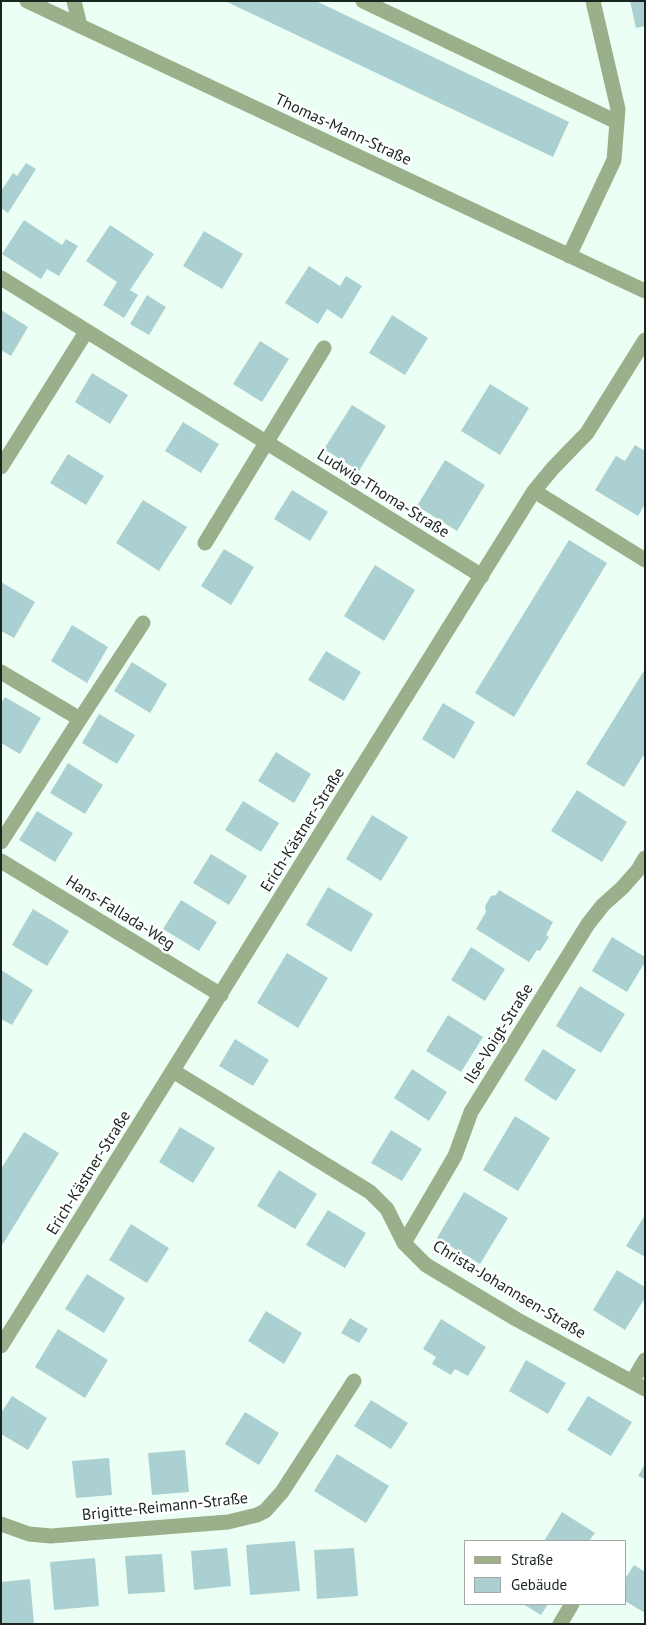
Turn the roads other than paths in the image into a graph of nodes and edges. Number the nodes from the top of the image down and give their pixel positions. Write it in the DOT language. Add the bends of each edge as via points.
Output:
graph roads {
  1 [pos="27,1"];
  2 [pos="74,1"];
  3 [pos="363,1"];
  4 [pos="593,1"];
  5 [pos="80,26"];
  6 [pos="617,122"];
  7 [pos="570,256"];
  8 [pos="1,278"];
  9 [pos="645,291"];
  10 [pos="86,332"];
  11 [pos="645,340"];
  12 [pos="324,348"];
  13 [pos="266,443"];
  14 [pos="1,467"];
  15 [pos="534,491"];
  16 [pos="205,543"];
  17 [pos="645,560"];
  18 [pos="482,576"];
  19 [pos="143,623"];
  20 [pos="1,672"];
  21 [pos="80,719"];
  22 [pos="1,842"];
  23 [pos="645,858"];
  24 [pos="1,861"];
  25 [pos="221,995"];
  26 [pos="173,1071"];
  27 [pos="404,1243"];
  28 [pos="1,1346"];
  29 [pos="645,1360"];
  30 [pos="354,1380"];
  31 [pos="638,1385"];
  32 [pos="1,1524"];
  33 [pos="571,1605"];
  34 [pos="560,1624"];
  1 -- 5 [label="street, Thomas-Mann-Straße"];
  2 -- 5 [label="street"];
  3 -- 6 [label="street"];
  4 -- 6 [label="street" via="618,109"];
  5 -- 7 [label="street, Thomas-Mann-Straße"];
  6 -- 7 [label="street" via="614,160"];
  7 -- 9 [label="street, Thomas-Mann-Straße"];
  8 -- 10 [label="street, Ludwig-Thoma-Straße"];
  10 -- 13 [label="street, Ludwig-Thoma-Straße"];
  10 -- 14 [label="street"];
  11 -- 15 [label="street, Erich-Kästner-Straße" via="587,434"];
  12 -- 13 [label="street"];
  13 -- 16 [label="street"];
  13 -- 18 [label="street, Ludwig-Thoma-Straße"];
  15 -- 17 [label="street"];
  15 -- 18 [label="street, Erich-Kästner-Straße"];
  18 -- 25 [label="street, Erich-Kästner-Straße"];
  19 -- 21 [label="street"];
  20 -- 21 [label="street"];
  21 -- 22 [label="street"];
  23 -- 27 [label="street, Ilse-Voigt-Straße" via="622,888 603,905 573,948 471,1112 455,1156"];
  24 -- 25 [label="street, Hans-Fallada-Weg"];
  25 -- 26 [label="street, Erich-Kästner-Straße"];
  26 -- 27 [label="street, Christa-Johannsen-Straße" via="370,1192 387,1209"];
  26 -- 28 [label="street, Erich-Kästner-Straße"];
  27 -- 31 [label="street, Christa-Johannsen-Straße" via="426,1265 516,1319"];
  29 -- 31 [label="street"];
  30 -- 32 [label="street, Brigitte-Reimann-Straße" via="282,1492 258,1515 228,1522 51,1536 29,1534"];
  33 -- 34 [label="street"];
}
